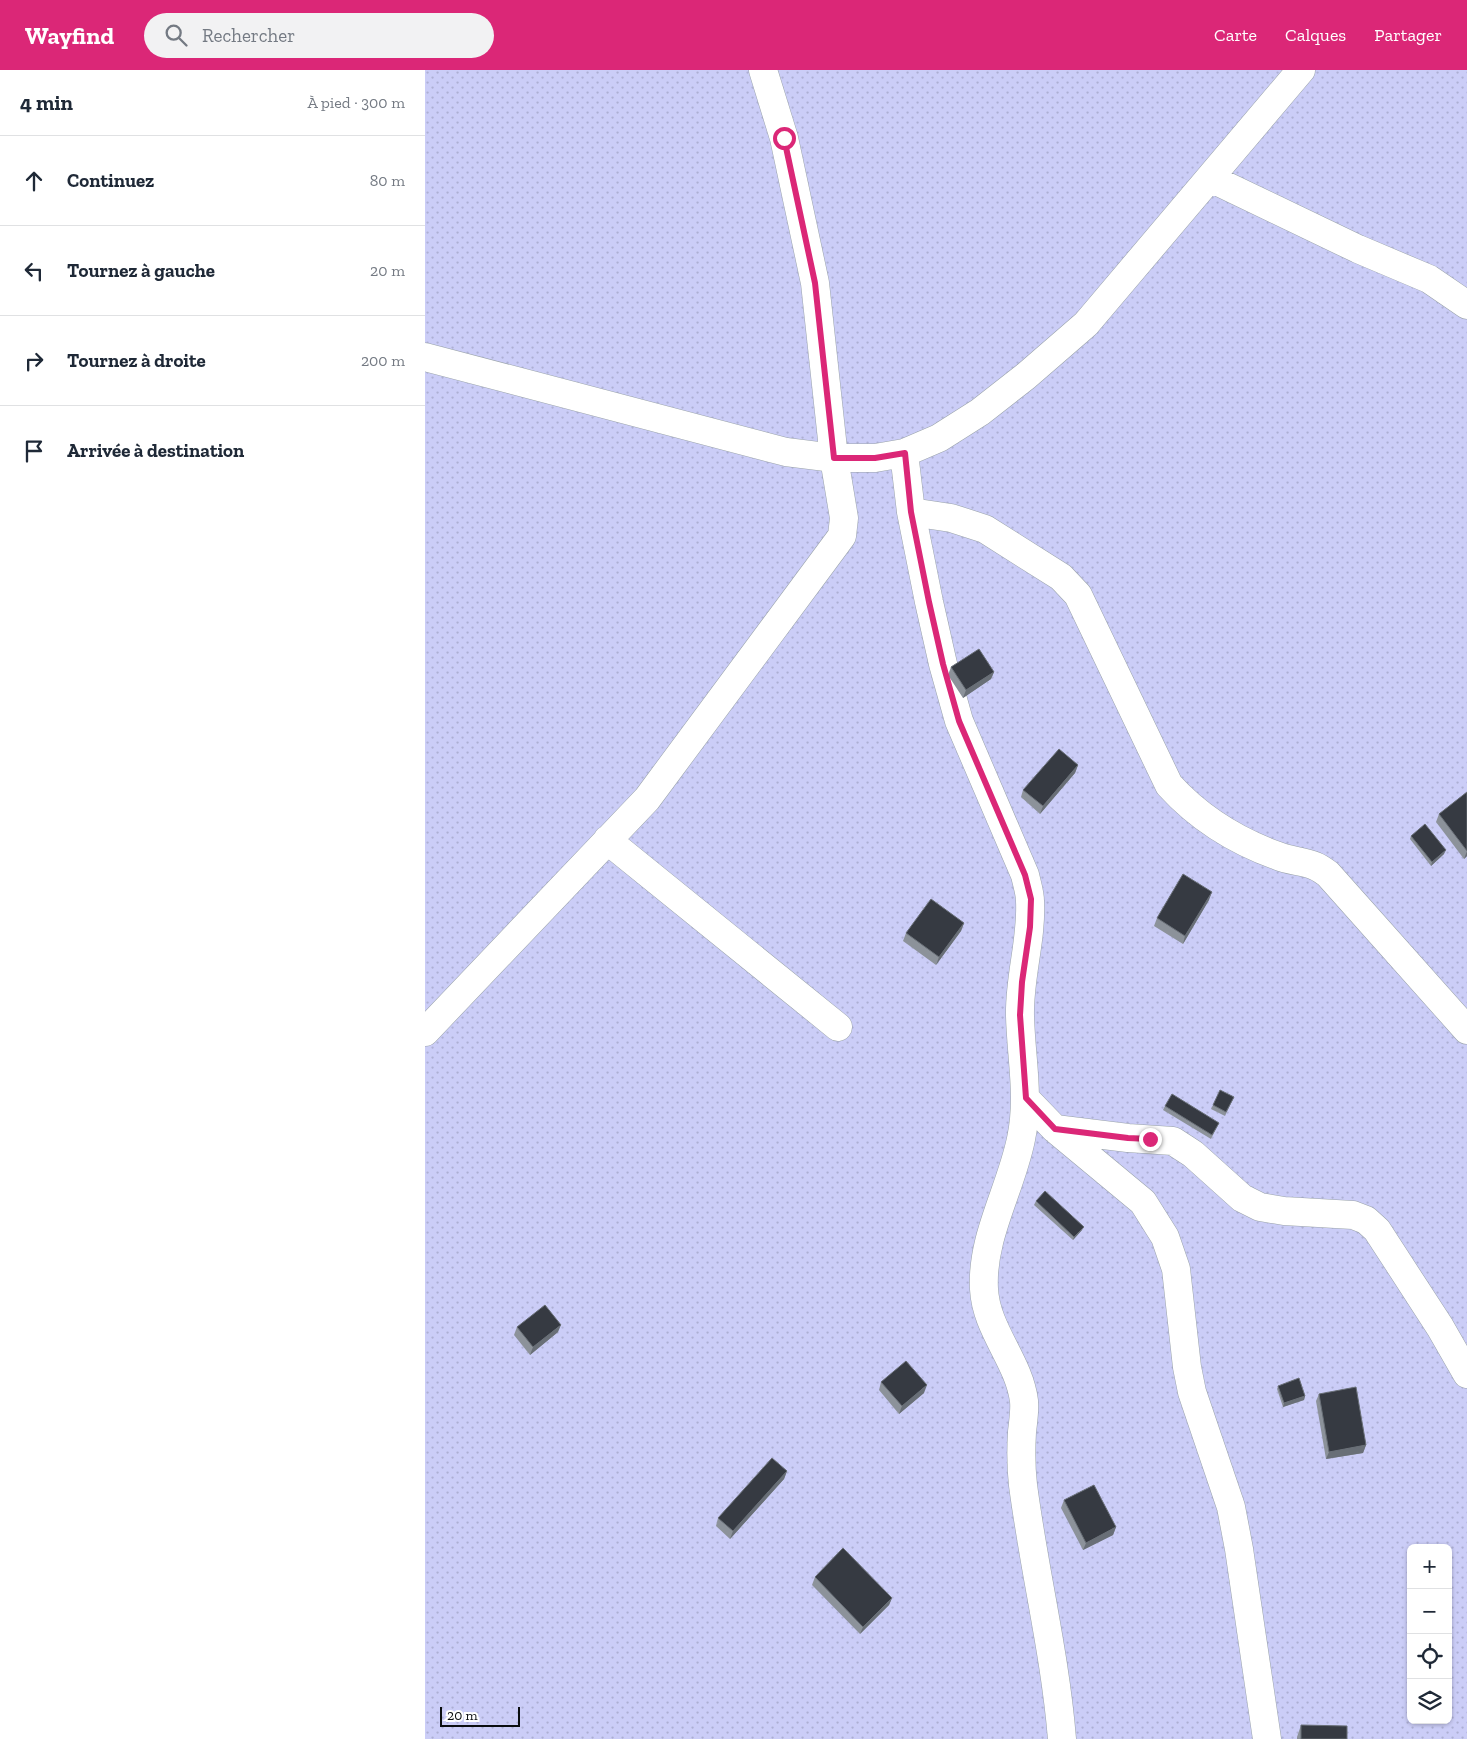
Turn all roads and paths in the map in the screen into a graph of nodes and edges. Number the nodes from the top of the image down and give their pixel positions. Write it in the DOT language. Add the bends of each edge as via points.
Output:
graph roads {
  1 [pos="763,70"];
  2 [pos="1301,70"];
  3 [pos="1210,178"];
  4 [pos="1467,305"];
  5 [pos="425,357"];
  6 [pos="905,453"];
  7 [pos="834,458"];
  8 [pos="911,512"];
  9 [pos="607,840"];
  10 [pos="838,1027"];
  11 [pos="1467,1030"];
  12 [pos="425,1032"];
  13 [pos="1026,1098"];
  14 [pos="1055,1129"];
  15 [pos="1467,1374"];
  16 [pos="1062,1739"];
  17 [pos="1267,1739"];
  1 -- 7 [label="street" via="784,138 815,283"];
  2 -- 3 [label="street"];
  3 -- 4 [label="street" via="1429,279"];
  3 -- 6 [label="street" via="1085,324 979,412 939,438"];
  5 -- 7 [label="street" via="785,452"];
  6 -- 7 [label="street" via="875,458"];
  6 -- 8 [label="street"];
  7 -- 9 [label="street" via="844,518 842,536 647,799"];
  8 -- 11 [label="street" via="951,518 985,529 1061,577 1078,595 1169,785 1209,821 1239,839 1279,856 1314,865 1328,874"];
  8 -- 13 [label="street" via="933,620 959,721 1025,875 1031,899 1020,1015"];
  9 -- 10 [label="street"];
  9 -- 12 [label="street"];
  13 -- 14 [label="street"];
  13 -- 16 [label="street" via="1021,1140 985,1266 984,1290 989,1318 1021,1384 1024,1403 1023,1483"];
  14 -- 15 [label="street" via="1173,1140 1242,1198 1260,1207 1353,1215 1366,1220 1377,1230"];
  14 -- 17 [label="street" via="1143,1202 1165,1237 1176,1269 1192,1392 1231,1506"];
}
